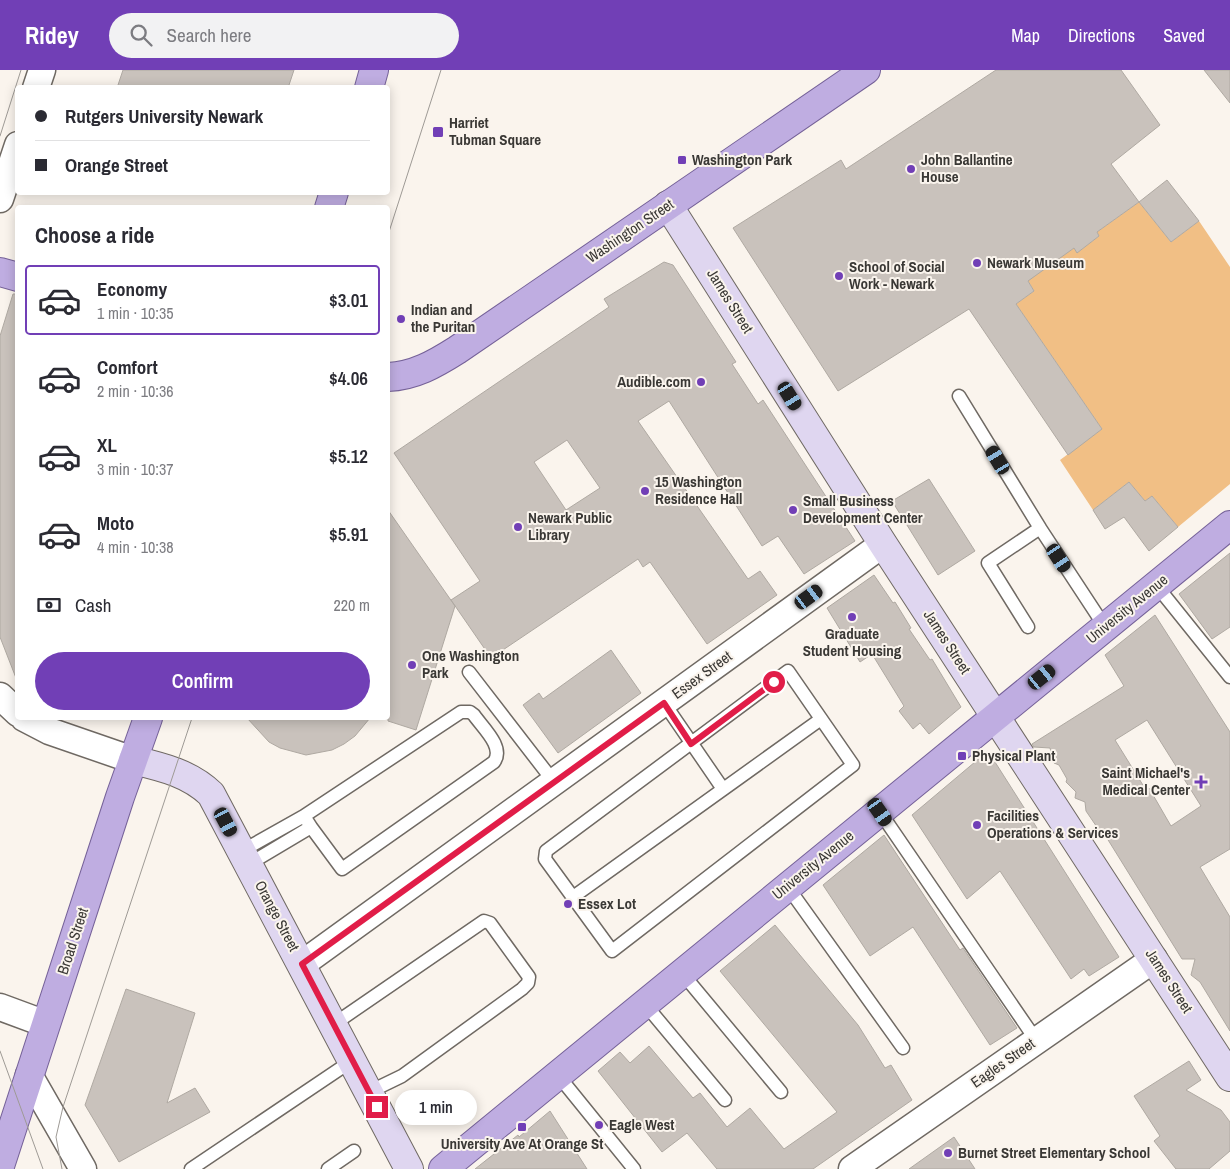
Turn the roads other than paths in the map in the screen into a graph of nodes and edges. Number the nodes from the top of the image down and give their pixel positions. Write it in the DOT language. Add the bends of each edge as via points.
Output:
graph roads {
  1 [pos="42,70"];
  2 [pos="374,70"];
  3 [pos="866,70"];
  4 [pos="37,85"];
  5 [pos="370,85"];
  6 [pos="15,154"];
  7 [pos="0,199"];
  8 [pos="668,205"];
  9 [pos="0,272"];
  10 [pos="15,276"];
  11 [pos="390,377"];
  12 [pos="959,396"];
  13 [pos="1230,524"];
  14 [pos="1040,528"];
  15 [pos="883,544"];
  16 [pos="1156,585"];
  17 [pos="1028,627"];
  18 [pos="1105,627"];
  19 [pos="469,672"];
  20 [pos="1230,677"];
  21 [pos="0,696"];
  22 [pos="664,703"];
  23 [pos="15,709"];
  24 [pos="995,715"];
  25 [pos="821,718"];
  26 [pos="28,720"];
  27 [pos="147,720"];
  28 [pos="691,744"];
  29 [pos="133,760"];
  30 [pos="554,782"];
  31 [pos="723,789"];
  32 [pos="880,812"];
  33 [pos="304,816"];
  34 [pos="311,827"];
  35 [pos="245,857"];
  36 [pos="787,886"];
  37 [pos="573,897"];
  38 [pos="1154,959"];
  39 [pos="302,964"];
  40 [pos="682,973"];
  41 [pos="644,1003"];
  42 [pos="0,1007"];
  43 [pos="46,1024"];
  44 [pos="334,1024"];
  45 [pos="1036,1040"];
  46 [pos="903,1048"];
  47 [pos="353,1060"];
  48 [pos="557,1074"];
  49 [pos="30,1076"];
  50 [pos="1230,1077"];
  51 [pos="369,1092"];
  52 [pos="782,1092"];
  53 [pos="725,1100"];
  54 [pos="354,1151"];
  55 [pos="0,1166"];
  56 [pos="83,1169"];
  57 [pos="191,1169"];
  58 [pos="328,1169"];
  59 [pos="409,1169"];
  60 [pos="443,1169"];
  61 [pos="634,1169"];
  62 [pos="852,1169"];
  1 -- 4 [label="street"];
  2 -- 5 [label="main road"];
  3 -- 8 [label="main road, Washington Street"];
  6 -- 7 [label="street"];
  8 -- 11 [label="main road, Washington Street" via="436,364"];
  8 -- 15 [label="street, James Street"];
  9 -- 10 [label="main road"];
  12 -- 14 [label="lane"];
  13 -- 16 [label="main road, University Avenue"];
  14 -- 17 [label="lane" via="988,563"];
  14 -- 18 [label="lane"];
  15 -- 22 [label="street, Essex Street"];
  15 -- 24 [label="street, James Street"];
  16 -- 18 [label="main road, University Avenue"];
  16 -- 20 [label="lane"];
  18 -- 24 [label="main road, University Avenue"];
  19 -- 30 [label="lane"];
  21 -- 23 [label="street"];
  22 -- 28 [label="lane"];
  22 -- 30 [label="street, Essex Street"];
  24 -- 32 [label="main road, University Avenue"];
  24 -- 38 [label="street, James Street"];
  25 -- 28 [label="lane" via="788,671"];
  25 -- 31 [label="lane"];
  25 -- 37 [label="lane" via="853,765 612,951"];
  26 -- 29 [label="street" via="49,731"];
  27 -- 29 [label="main road, Broad Street"];
  28 -- 31 [label="lane"];
  28 -- 37 [label="lane" via="546,850 546,859"];
  29 -- 35 [label="street, Orange Street" via="173,770 201,784 211,794"];
  29 -- 43 [label="main road, Broad Street"];
  30 -- 39 [label="street, Essex Street"];
  31 -- 37 [label="lane"];
  32 -- 36 [label="main road, University Avenue"];
  32 -- 45 [label="lane"];
  33 -- 34 [label="lane"];
  33 -- 34 [label="lane" via="461,712 474,715 497,747 494,762 342,869"];
  33 -- 35 [label="lane"];
  34 -- 35 [label="lane"];
  35 -- 39 [label="street, Orange Street"];
  36 -- 40 [label="main road, University Avenue"];
  36 -- 46 [label="lane"];
  38 -- 45 [label="street, Eagles Street"];
  38 -- 50 [label="street, James Street"];
  39 -- 44 [label="street, Orange Street"];
  40 -- 41 [label="main road, University Avenue"];
  40 -- 52 [label="lane"];
  41 -- 48 [label="main road, University Avenue"];
  41 -- 53 [label="lane"];
  42 -- 43 [label="street"];
  43 -- 49 [label="main road, Broad Street"];
  44 -- 47 [label="street, Orange Street"];
  44 -- 51 [label="lane" via="484,921 490,923 529,977 522,988 402,1076"];
  45 -- 62 [label="street, Eagles Street"];
  47 -- 51 [label="street, Orange Street"];
  47 -- 57 [label="lane"];
  48 -- 60 [label="main road, University Avenue"];
  48 -- 61 [label="lane"];
  49 -- 55 [label="main road, Broad Street"];
  49 -- 56 [label="street"];
  51 -- 59 [label="street, Orange Street"];
  54 -- 58 [label="lane"];
}
